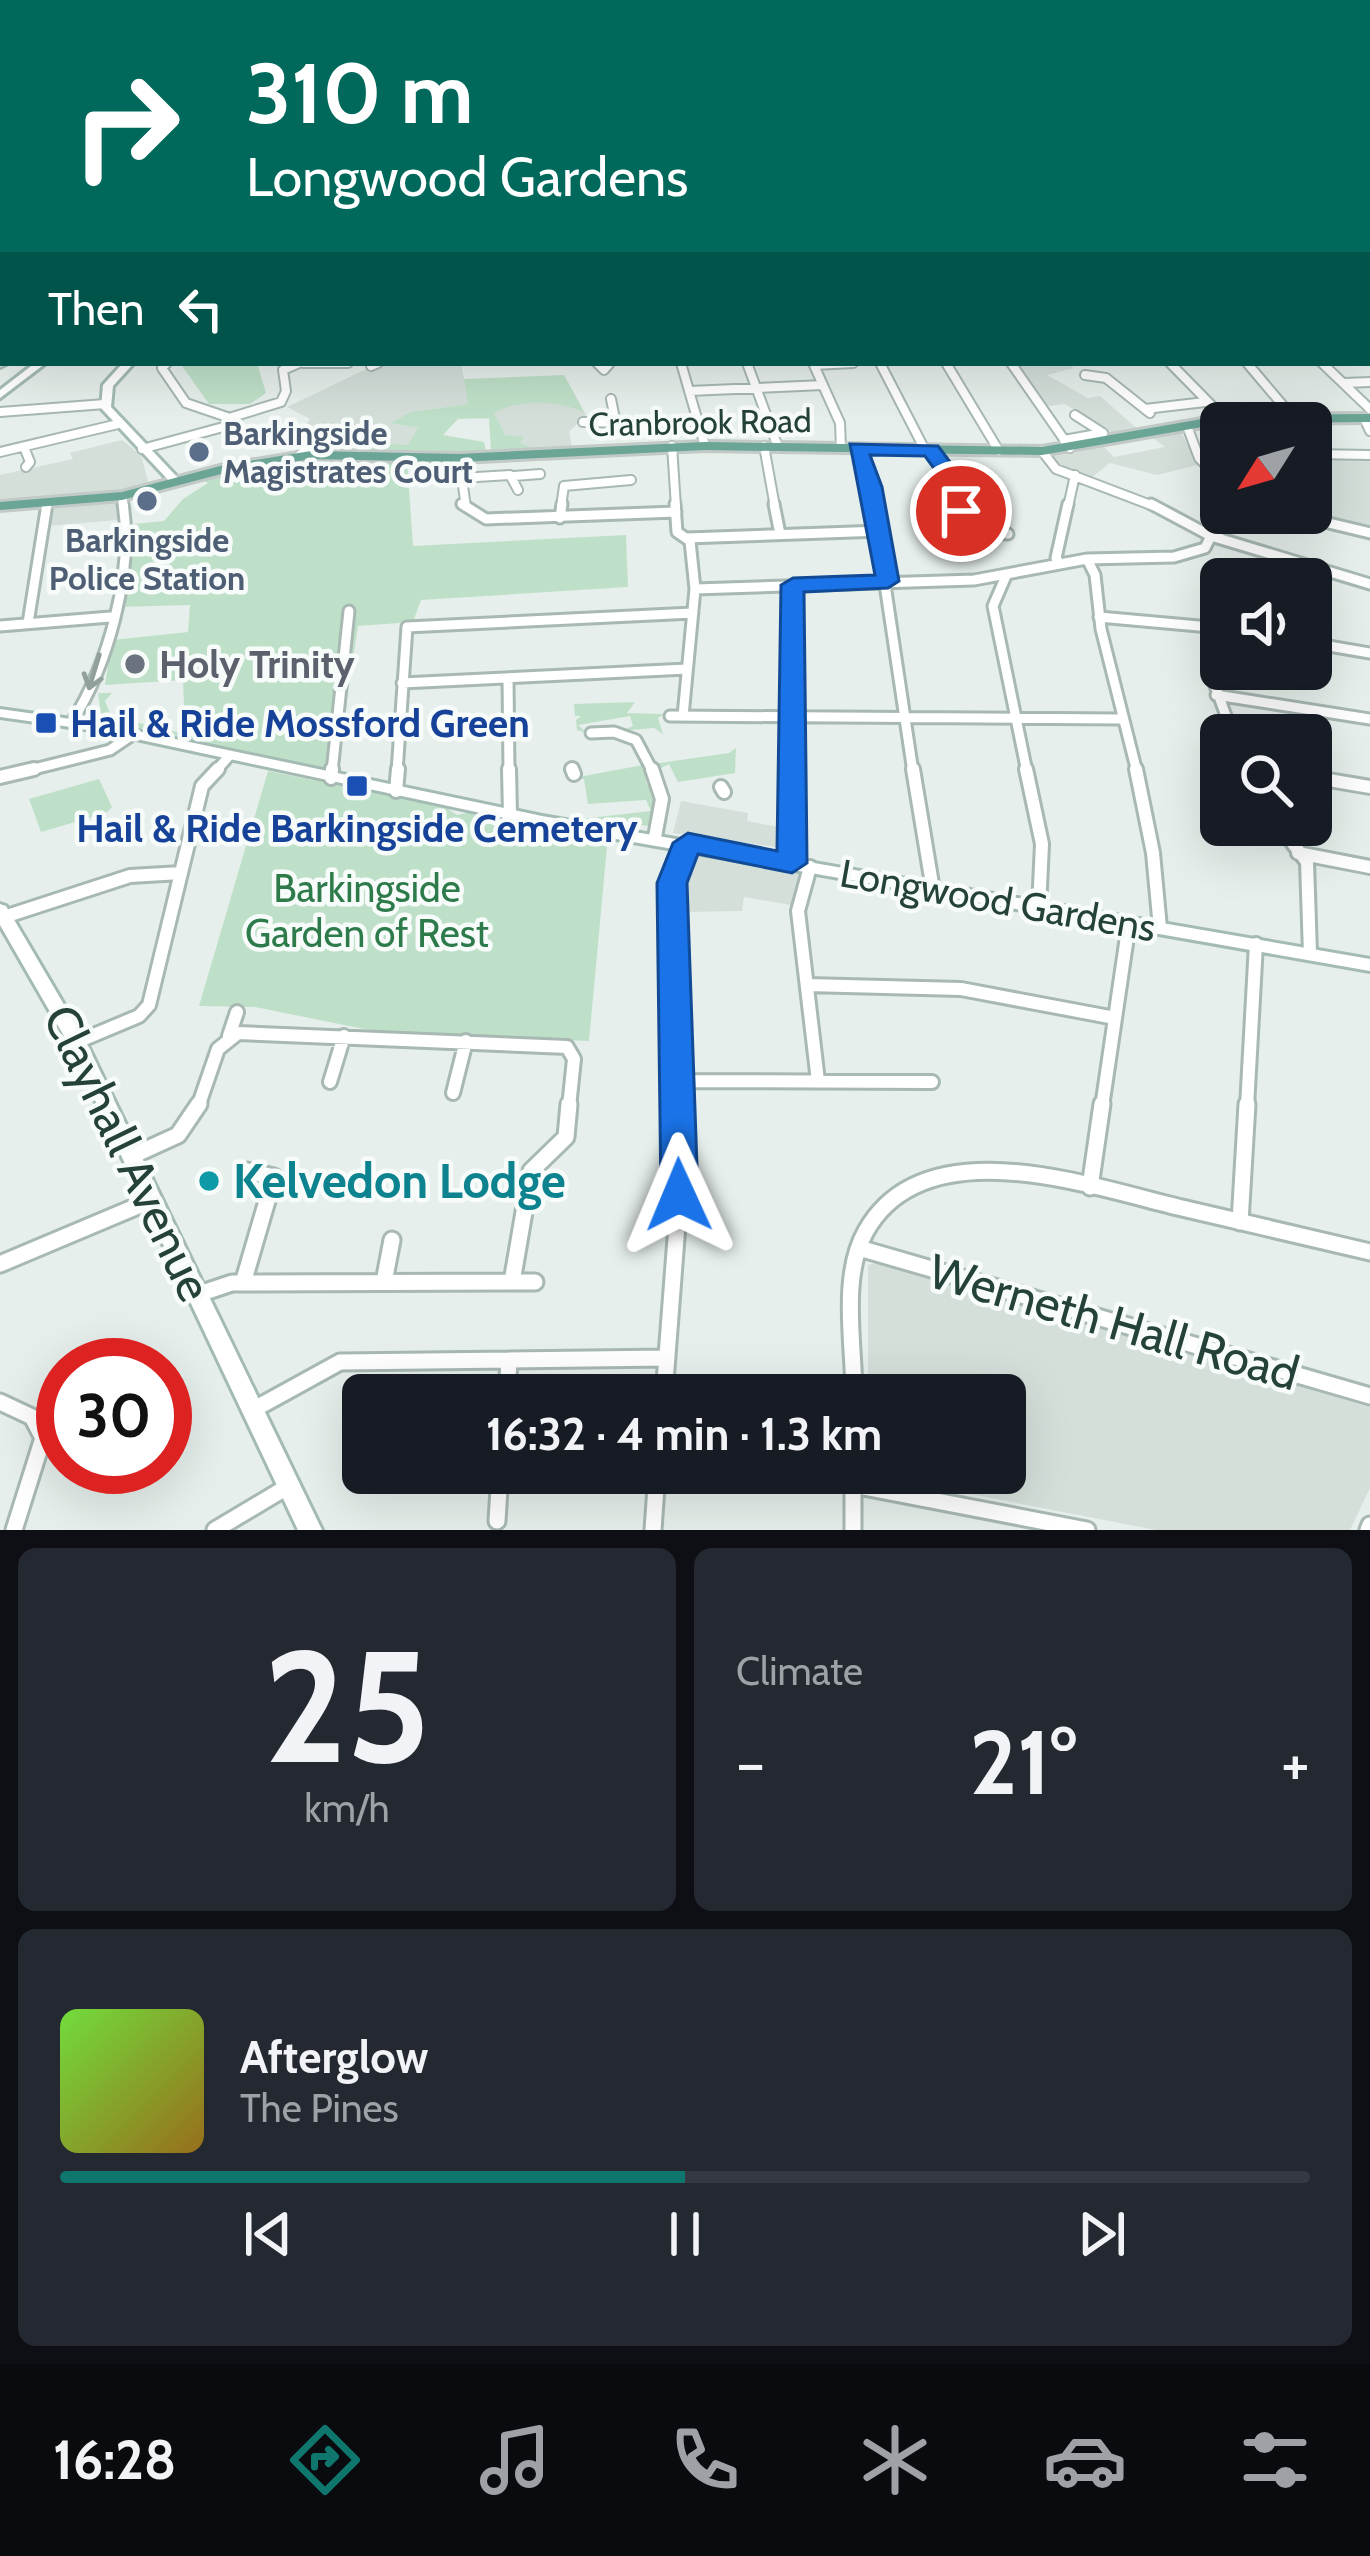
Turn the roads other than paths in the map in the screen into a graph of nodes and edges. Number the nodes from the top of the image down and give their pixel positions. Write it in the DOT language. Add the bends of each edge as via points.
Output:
graph roads {
  1 [pos="34,366"];
  2 [pos="126,366"];
  3 [pos="164,366"];
  4 [pos="293,366"];
  5 [pos="682,366"];
  6 [pos="748,366"];
  7 [pos="814,366"];
  8 [pos="882,366"];
  9 [pos="948,366"];
  10 [pos="1013,366"];
  11 [pos="1173,366"];
  12 [pos="1249,366"];
  13 [pos="1325,366"];
  14 [pos="1087,374"];
  15 [pos="1370,382"];
  16 [pos="1344,383"];
  17 [pos="823,385"];
  18 [pos="756,387"];
  19 [pos="689,391"];
  20 [pos="0,392"];
  21 [pos="611,399"];
  22 [pos="1204,402"];
  23 [pos="1280,402"];
  24 [pos="1200,403"];
  25 [pos="105,404"];
  26 [pos="0,412"];
  27 [pos="1332,417"];
  28 [pos="1054,418"];
  29 [pos="615,419"];
  30 [pos="1369,419"];
  31 [pos="234,422"];
  32 [pos="698,422"];
  33 [pos="118,424"];
  34 [pos="628,424"];
  35 [pos="1200,424"];
  36 [pos="1187,426"];
  37 [pos="1070,443"];
  38 [pos="672,446"];
  39 [pos="706,446"];
  40 [pos="771,446"];
  41 [pos="23,447"];
  42 [pos="842,448"];
  43 [pos="858,448"];
  44 [pos="142,449"];
  45 [pos="928,450"];
  46 [pos="999,451"];
  47 [pos="1042,451"];
  48 [pos="0,452"];
  49 [pos="1332,454"];
  50 [pos="1370,455"];
  51 [pos="305,456"];
  52 [pos="1200,456"];
  53 [pos="459,458"];
  54 [pos="32,465"];
  55 [pos="540,474"];
  56 [pos="1075,475"];
  57 [pos="514,476"];
  58 [pos="460,478"];
  59 [pos="625,479"];
  60 [pos="175,481"];
  61 [pos="518,490"];
  62 [pos="122,496"];
  63 [pos="47,502"];
  64 [pos="0,506"];
  65 [pos="676,512"];
  66 [pos="560,518"];
  67 [pos="1332,524"];
  68 [pos="881,531"];
  69 [pos="780,533"];
  70 [pos="1370,533"];
  71 [pos="1008,534"];
  72 [pos="1214,534"];
  73 [pos="1211,536"];
  74 [pos="686,538"];
  75 [pos="1087,559"];
  76 [pos="1060,564"];
  77 [pos="1006,576"];
  78 [pos="888,581"];
  79 [pos="1370,584"];
  80 [pos="793,585"];
  81 [pos="695,589"];
  82 [pos="349,610"];
  83 [pos="693,613"];
  84 [pos="110,617"];
  85 [pos="1099,617"];
  86 [pos="28,623"];
  87 [pos="0,626"];
  88 [pos="1200,626"];
  89 [pos="1332,647"];
  90 [pos="1370,653"];
  91 [pos="687,669"];
  92 [pos="508,678"];
  93 [pos="403,683"];
  94 [pos="1216,690"];
  95 [pos="1216,695"];
  96 [pos="0,713"];
  97 [pos="1224,714"];
  98 [pos="792,716"];
  99 [pos="904,717"];
  100 [pos="1015,718"];
  101 [pos="1120,718"];
  102 [pos="1370,719"];
  103 [pos="71,723"];
  104 [pos="631,727"];
  105 [pos="132,735"];
  106 [pos="230,756"];
  107 [pos="0,777"];
  108 [pos="331,778"];
  109 [pos="1332,781"];
  110 [pos="1370,788"];
  111 [pos="395,791"];
  112 [pos="511,815"];
  113 [pos="655,837"];
  114 [pos="688,843"];
  115 [pos="1293,846"];
  116 [pos="1298,853"];
  117 [pos="801,865"];
  118 [pos="1370,867"];
  119 [pos="181,872"];
  120 [pos="934,890"];
  121 [pos="1039,908"];
  122 [pos="2,914"];
  123 [pos="1129,922"];
  124 [pos="1160,928"];
  125 [pos="1256,944"];
  126 [pos="1318,955"];
  127 [pos="1370,965"];
  128 [pos="807,985"];
  129 [pos="237,1012"];
  130 [pos="1115,1018"];
  131 [pos="229,1036"];
  132 [pos="344,1036"];
  133 [pos="466,1041"];
  134 [pos="77,1042"];
  135 [pos="677,1081"];
  136 [pos="818,1081"];
  137 [pos="330,1082"];
  138 [pos="932,1082"];
  139 [pos="453,1093"];
  140 [pos="132,1156"];
  141 [pos="247,1171"];
  142 [pos="1090,1187"];
  143 [pos="152,1200"];
  144 [pos="1240,1222"];
  145 [pos="392,1240"];
  146 [pos="859,1248"];
  147 [pos="1370,1252"];
  148 [pos="0,1264"];
  149 [pos="383,1282"];
  150 [pos="512,1282"];
  151 [pos="535,1282"];
  152 [pos="244,1283"];
  153 [pos="196,1295"];
  154 [pos="667,1358"];
  155 [pos="509,1360"];
  156 [pos="508,1374"];
  157 [pos="666,1374"];
  158 [pos="855,1374"];
  159 [pos="1370,1396"];
  160 [pos="0,1402"];
  161 [pos="250,1412"];
  162 [pos="287,1487"];
  163 [pos="498,1494"];
  164 [pos="656,1494"];
  165 [pos="853,1494"];
  166 [pos="922,1494"];
  167 [pos="496,1521"];
  168 [pos="14,1530"];
  169 [pos="215,1530"];
  170 [pos="310,1530"];
  171 [pos="653,1530"];
  172 [pos="853,1530"];
  173 [pos="1087,1530"];
  1 -- 20 [label="street"];
  2 -- 25 [label="street" via="111,380"];
  3 -- 31 [label="street" via="188,409"];
  4 -- 31 [label="street" via="283,370 280,402"];
  5 -- 19 [label="street"];
  6 -- 18 [label="street"];
  7 -- 17 [label="street"];
  8 -- 45 [label="street"];
  9 -- 46 [label="street"];
  10 -- 28 [label="street"];
  11 -- 22 [label="street"];
  12 -- 23 [label="street"];
  13 -- 16 [label="street"];
  14 -- 24 [label="street" via="1106,378 1148,411"];
  15 -- 16 [label="street"];
  16 -- 30 [label="street"];
  17 -- 18 [label="street"];
  17 -- 42 [label="street"];
  18 -- 19 [label="street"];
  18 -- 40 [label="street"];
  19 -- 32 [label="street"];
  21 -- 29 [label="street"];
  25 -- 26 [label="street"];
  25 -- 33 [label="street"];
  27 -- 30 [label="main road, Cranbrook Road"];
  28 -- 37 [label="street"];
  28 -- 37 [label="street" via="1077,414 1105,435"];
  29 -- 34 [label="street"];
  29 -- 34 [label="street" via="583,422"];
  31 -- 44 [label="street"];
  32 -- 34 [label="street"];
  32 -- 39 [label="street"];
  33 -- 41 [label="street"];
  33 -- 44 [label="street"];
  35 -- 36 [label="main road, Cranbrook Road"];
  36 -- 37 [label="main road, Cranbrook Road"];
  36 -- 52 [label="street"];
  37 -- 47 [label="main road, Cranbrook Road"];
  38 -- 39 [label="main road, Cranbrook Road"];
  38 -- 53 [label="main road, Cranbrook Road"];
  38 -- 65 [label="street"];
  39 -- 40 [label="main road, Cranbrook Road"];
  40 -- 42 [label="main road, Cranbrook Road"];
  40 -- 69 [label="street"];
  41 -- 48 [label="street"];
  41 -- 54 [label="street"];
  42 -- 43 [label="main road, Cranbrook Road"];
  43 -- 45 [label="main road, Cranbrook Road"];
  43 -- 68 [label="street"];
  44 -- 60 [label="street"];
  45 -- 46 [label="main road, Cranbrook Road"];
  45 -- 71 [label="street" via="974,508 955,514 963,530"];
  46 -- 47 [label="main road, Cranbrook Road"];
  47 -- 56 [label="street"];
  49 -- 50 [label="street"];
  51 -- 51 [label="street" via="316,435 345,425 360,430 315,443"];
  51 -- 53 [label="main road, Cranbrook Road"];
  51 -- 60 [label="main road, Cranbrook Road"];
  53 -- 58 [label="street"];
  55 -- 57 [label="street"];
  56 -- 73 [label="street"];
  56 -- 76 [label="street"];
  57 -- 58 [label="street"];
  57 -- 61 [label="street"];
  58 -- 66 [label="street" via="462,504 474,516"];
  59 -- 66 [label="street" via="564,486"];
  60 -- 62 [label="main road, Cranbrook Road"];
  62 -- 63 [label="main road, Cranbrook Road"];
  62 -- 84 [label="street" via="127,535"];
  63 -- 64 [label="main road, Cranbrook Road"];
  63 -- 86 [label="street"];
  65 -- 66 [label="street"];
  65 -- 74 [label="street" via="677,532"];
  67 -- 70 [label="street"];
  68 -- 69 [label="street"];
  68 -- 78 [label="street"];
  69 -- 74 [label="street"];
  72 -- 73 [label="street"];
  73 -- 75 [label="street" via="1193,554"];
  73 -- 79 [label="street"];
  74 -- 81 [label="street"];
  75 -- 76 [label="street"];
  75 -- 85 [label="street" via="1097,574"];
  76 -- 77 [label="street"];
  77 -- 78 [label="street"];
  77 -- 100 [label="street" via="993,606"];
  78 -- 80 [label="street"];
  78 -- 99 [label="street"];
  80 -- 81 [label="street"];
  80 -- 98 [label="street"];
  81 -- 83 [label="street"];
  82 -- 108 [label="street"];
  83 -- 91 [label="street"];
  83 -- 93 [label="street" via="407,627"];
  84 -- 86 [label="street"];
  84 -- 103 [label="street, one-way"];
  85 -- 88 [label="street"];
  85 -- 101 [label="street"];
  86 -- 87 [label="street"];
  89 -- 90 [label="street"];
  91 -- 92 [label="street"];
  91 -- 98 [label="street" via="677,716"];
  92 -- 93 [label="street"];
  92 -- 112 [label="street"];
  93 -- 111 [label="street"];
  94 -- 95 [label="street"];
  95 -- 97 [label="street"];
  95 -- 102 [label="street"];
  96 -- 103 [label="street, Longwood Gardens"];
  98 -- 99 [label="street"];
  98 -- 117 [label="street"];
  99 -- 100 [label="street"];
  99 -- 120 [label="street"];
  100 -- 101 [label="street"];
  100 -- 121 [label="street" via="1042,844"];
  101 -- 124 [label="street" via="1155,860"];
  103 -- 105 [label="street, Longwood Gardens"];
  104 -- 113 [label="street" via="597,733 636,740 648,761 667,810"];
  105 -- 106 [label="street, Longwood Gardens"];
  105 -- 107 [label="street" via="110,750"];
  106 -- 108 [label="street, Longwood Gardens"];
  106 -- 119 [label="street" via="202,786"];
  108 -- 111 [label="street, Longwood Gardens"];
  109 -- 110 [label="street"];
  111 -- 112 [label="street, Longwood Gardens"];
  112 -- 113 [label="street, Longwood Gardens"];
  113 -- 114 [label="street, Longwood Gardens"];
  114 -- 117 [label="street, Longwood Gardens"];
  114 -- 135 [label="street" via="672,883"];
  115 -- 116 [label="street"];
  116 -- 118 [label="street"];
  116 -- 126 [label="street" via="1307,862"];
  117 -- 120 [label="street, Longwood Gardens"];
  117 -- 128 [label="street"];
  119 -- 122 [label="street" via="130,876"];
  119 -- 134 [label="street" via="146,1011"];
  120 -- 121 [label="street, Longwood Gardens"];
  121 -- 123 [label="street, Longwood Gardens"];
  122 -- 134 [label="street, Clayhall Avenue"];
  123 -- 124 [label="street, Longwood Gardens"];
  123 -- 130 [label="street"];
  124 -- 125 [label="street, Longwood Gardens"];
  125 -- 126 [label="street, Longwood Gardens"];
  125 -- 144 [label="street"];
  126 -- 127 [label="street, Longwood Gardens"];
  128 -- 130 [label="street" via="961,989"];
  128 -- 136 [label="street"];
  129 -- 131 [label="street"];
  130 -- 142 [label="street"];
  131 -- 132 [label="street"];
  131 -- 140 [label="street" via="192,1122"];
  132 -- 133 [label="street"];
  132 -- 137 [label="street"];
  133 -- 139 [label="street"];
  133 -- 150 [label="street" via="554,1043 574,1059 566,1137 531,1172"];
  134 -- 140 [label="street, Clayhall Avenue"];
  135 -- 136 [label="street"];
  135 -- 154 [label="street" via="680,1186"];
  136 -- 138 [label="street"];
  140 -- 143 [label="street, Clayhall Avenue"];
  141 -- 152 [label="street" via="274,1177"];
  142 -- 144 [label="street"];
  142 -- 146 [label="street" via="996,1168 936,1177 888,1204"];
  143 -- 148 [label="street"];
  143 -- 153 [label="street, Clayhall Avenue"];
  144 -- 147 [label="street"];
  145 -- 149 [label="street"];
  146 -- 158 [label="street"];
  146 -- 159 [label="street, Werneth Hall Road"];
  149 -- 150 [label="street"];
  149 -- 152 [label="street"];
  150 -- 151 [label="street"];
  152 -- 153 [label="street"];
  153 -- 161 [label="street, Clayhall Avenue"];
  154 -- 155 [label="street"];
  154 -- 157 [label="street"];
  155 -- 156 [label="street"];
  155 -- 161 [label="street" via="340,1362"];
  160 -- 168 [label="street" via="32,1417 43,1438"];
  161 -- 162 [label="street, Clayhall Avenue"];
  162 -- 169 [label="street"];
  162 -- 170 [label="street, Clayhall Avenue"];
  163 -- 167 [label="street"];
  164 -- 171 [label="street"];
  165 -- 172 [label="street"];
  166 -- 173 [label="street"];
}
